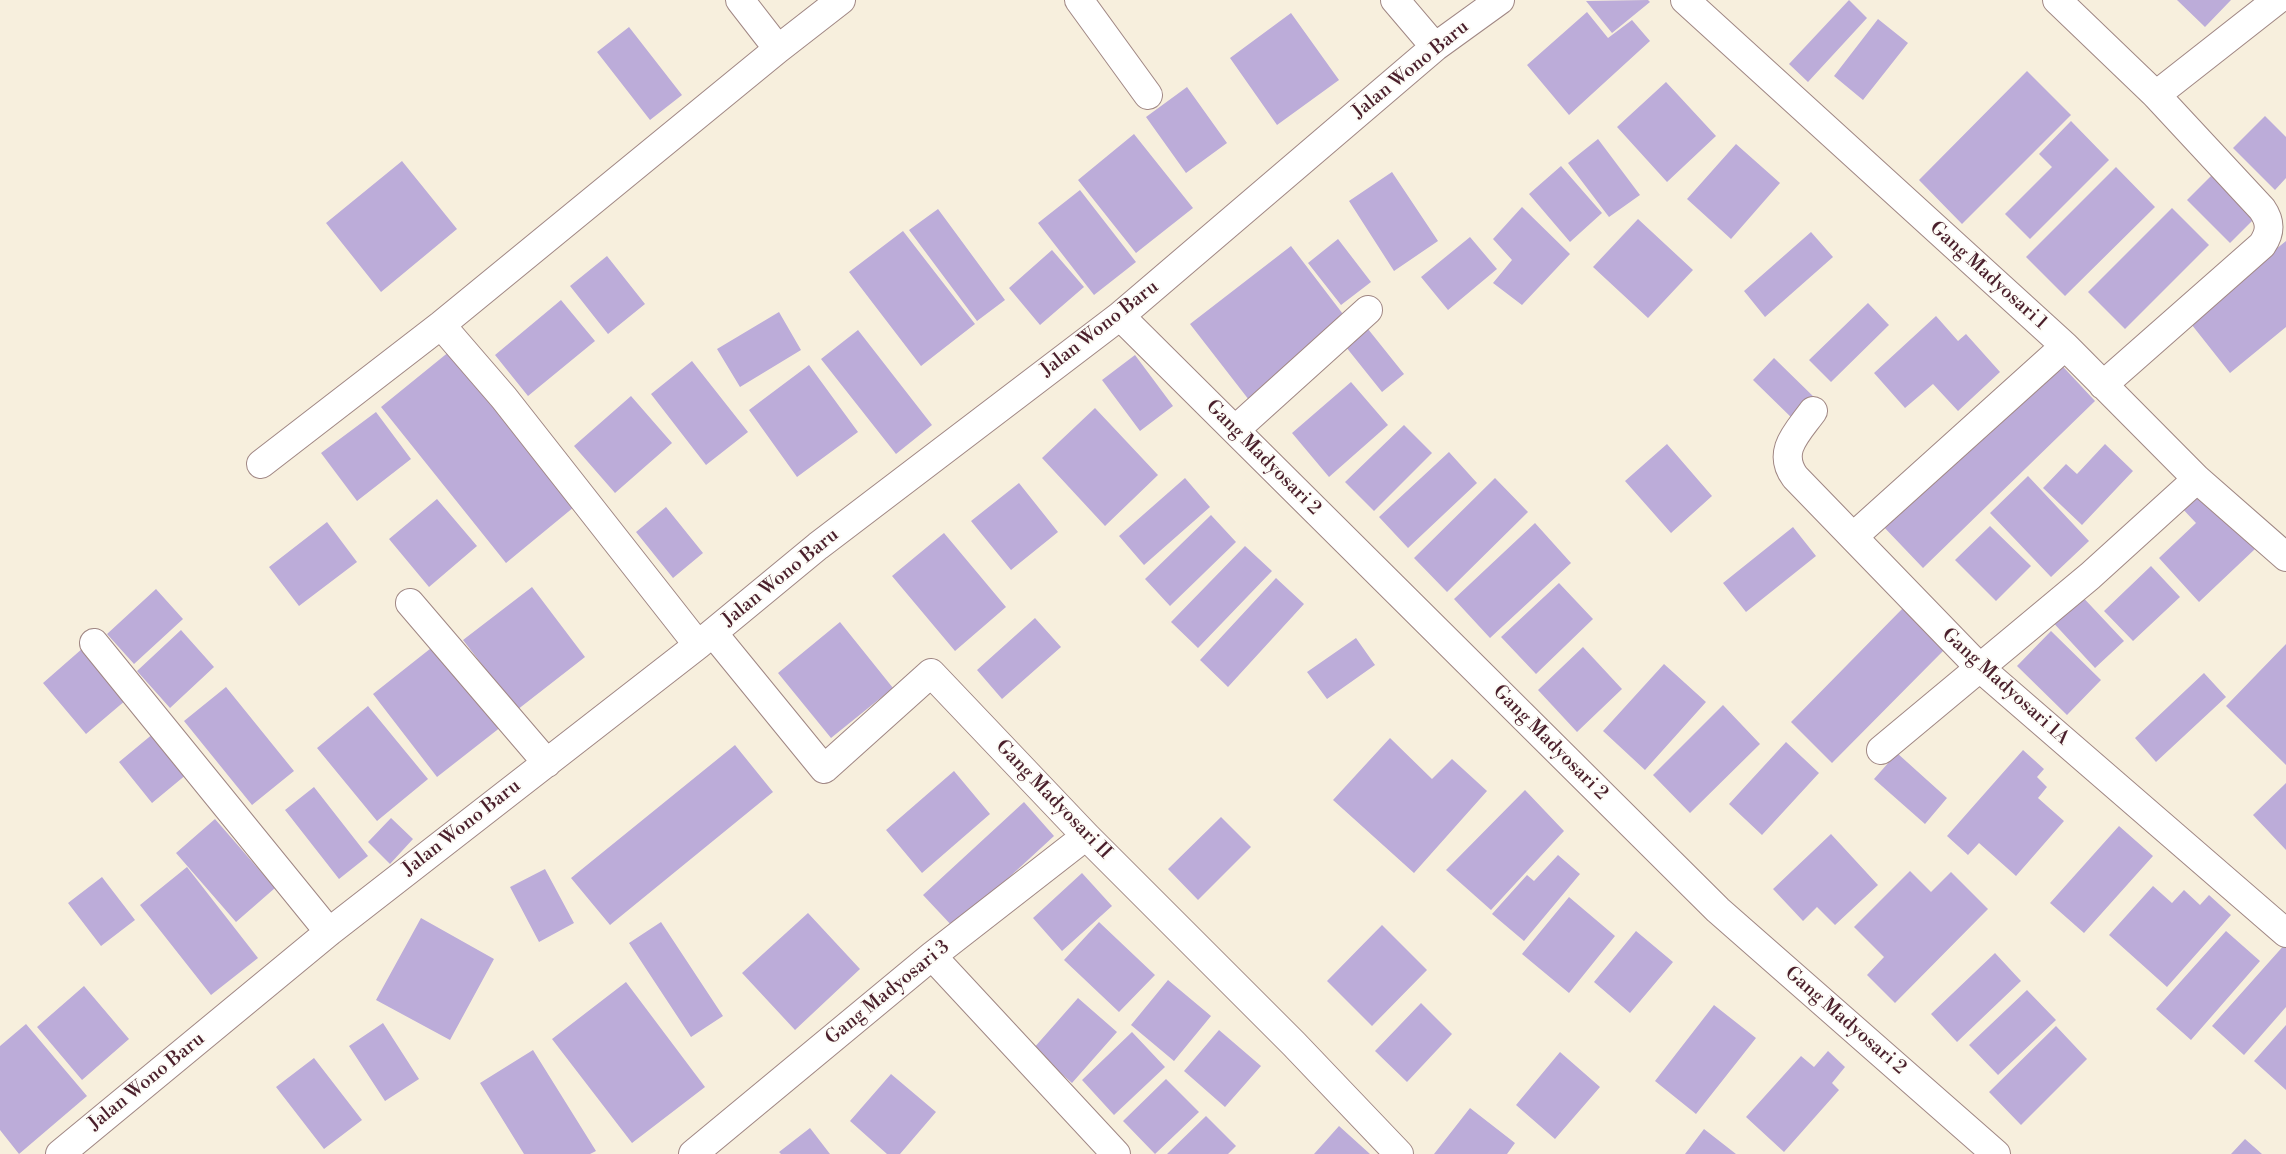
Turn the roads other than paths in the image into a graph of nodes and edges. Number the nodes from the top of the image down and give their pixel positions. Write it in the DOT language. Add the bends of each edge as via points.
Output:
graph roads {
  1 [pos="740,0"];
  2 [pos="841,0"];
  3 [pos="1079,0"];
  4 [pos="1396,0"];
  5 [pos="1500,0"];
  6 [pos="1685,0"];
  7 [pos="2056,0"];
  8 [pos="2277,0"];
  9 [pos="1435,47"];
  10 [pos="778,48"];
  11 [pos="1148,95"];
  12 [pos="2156,95"];
  13 [pos="1368,310"];
  14 [pos="1120,316"];
  15 [pos="441,325"];
  16 [pos="2065,346"];
  17 [pos="2103,385"];
  18 [pos="1813,411"];
  19 [pos="1235,430"];
  20 [pos="261,464"];
  21 [pos="2197,479"];
  22 [pos="1853,538"];
  23 [pos="2286,558"];
  24 [pos="410,603"];
  25 [pos="706,639"];
  26 [pos="94,643"];
  27 [pos="1980,668"];
  28 [pos="1882,750"];
  29 [pos="547,763"];
  30 [pos="1086,836"];
  31 [pos="329,932"];
  32 [pos="2286,933"];
  33 [pos="932,956"];
  34 [pos="60,1154"];
  35 [pos="693,1154"];
  36 [pos="1116,1154"];
  37 [pos="1399,1154"];
  38 [pos="1996,1154"];
  1 -- 10 [label="street"];
  2 -- 10 [label="street"];
  3 -- 11 [label="street"];
  4 -- 9 [label="street"];
  5 -- 9 [label="street, Jalan Wono Baru"];
  6 -- 16 [label="street, Gang Madyosari 1"];
  7 -- 12 [label="street"];
  8 -- 12 [label="street"];
  9 -- 14 [label="street, Jalan Wono Baru"];
  10 -- 15 [label="street"];
  12 -- 17 [label="street" via="2262,209 2268,219 2268,233 2254,253"];
  13 -- 19 [label="street"];
  14 -- 19 [label="street, Gang Madyosari 2"];
  14 -- 25 [label="street, Jalan Wono Baru" via="818,546"];
  15 -- 20 [label="street"];
  15 -- 25 [label="street"];
  16 -- 17 [label="street, Gang Madyosari 1"];
  16 -- 22 [label="street"];
  17 -- 21 [label="street, Gang Madyosari 1"];
  18 -- 22 [label="street, Gang Madyosari 1A" via="1787,451 1788,465 1795,477"];
  19 -- 38 [label="street, Gang Madyosari 2" via="1718,910"];
  21 -- 23 [label="street, Gang Madyosari 1"];
  21 -- 27 [label="street" via="2090,576"];
  22 -- 27 [label="street, Gang Madyosari 1A"];
  24 -- 29 [label="street"];
  25 -- 29 [label="street, Jalan Wono Baru"];
  25 -- 30 [label="street, Gang Madyosari II" via="824,769 931,673"];
  26 -- 31 [label="street"];
  27 -- 28 [label="street"];
  27 -- 32 [label="street, Gang Madyosari 1A"];
  29 -- 31 [label="street, Jalan Wono Baru"];
  30 -- 33 [label="street, Gang Madyosari 3"];
  30 -- 37 [label="street, Gang Madyosari II"];
  31 -- 34 [label="street, Jalan Wono Baru"];
  33 -- 35 [label="street, Gang Madyosari 3"];
  33 -- 36 [label="street"];
}
